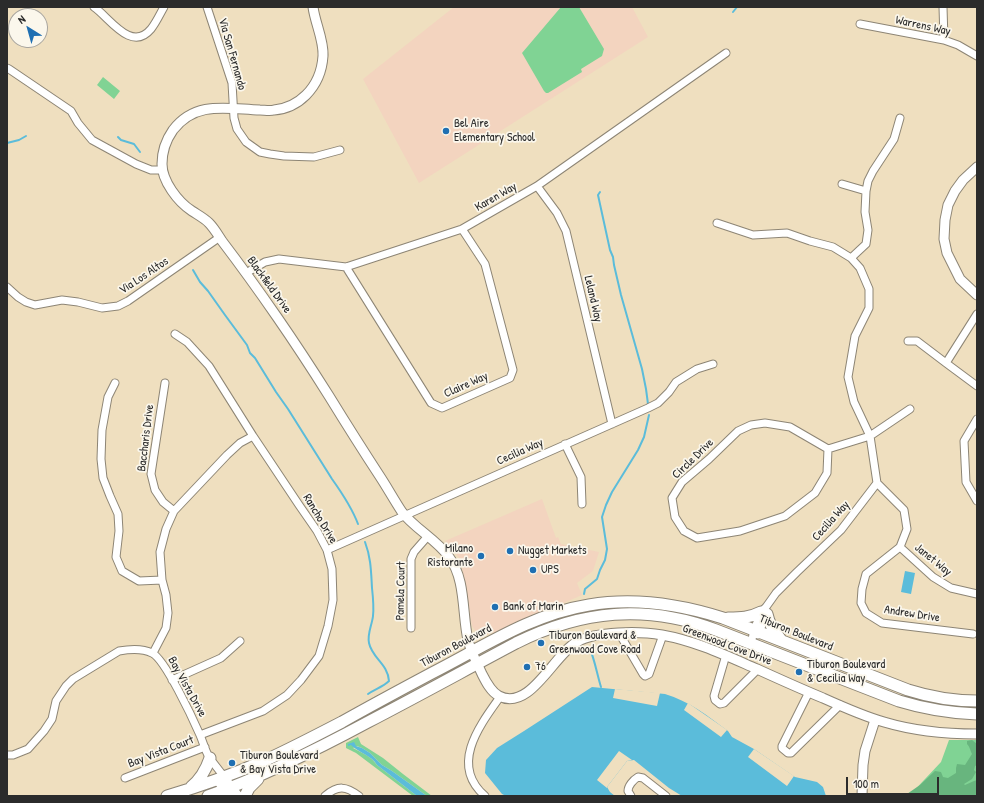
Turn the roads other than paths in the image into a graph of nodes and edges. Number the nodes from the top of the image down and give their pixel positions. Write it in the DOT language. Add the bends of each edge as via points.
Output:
graph roads {
  1 [pos="94,7"];
  2 [pos="164,7"];
  3 [pos="207,7"];
  4 [pos="313,7"];
  5 [pos="943,7"];
  6 [pos="860,24"];
  7 [pos="944,40"];
  8 [pos="726,53"];
  9 [pos="977,56"];
  10 [pos="7,68"];
  11 [pos="234,108"];
  12 [pos="900,118"];
  13 [pos="340,150"];
  14 [pos="977,167"];
  15 [pos="162,170"];
  16 [pos="842,184"];
  17 [pos="537,186"];
  18 [pos="866,191"];
  19 [pos="718,223"];
  20 [pos="462,228"];
  21 [pos="220,237"];
  22 [pos="851,258"];
  23 [pos="346,267"];
  24 [pos="246,273"];
  25 [pos="7,287"];
  26 [pos="977,295"];
  27 [pos="977,314"];
  28 [pos="175,334"];
  29 [pos="908,341"];
  30 [pos="946,363"];
  31 [pos="713,364"];
  32 [pos="115,383"];
  33 [pos="165,383"];
  34 [pos="977,386"];
  35 [pos="910,409"];
  36 [pos="977,419"];
  37 [pos="612,424"];
  38 [pos="253,436"];
  39 [pos="870,436"];
  40 [pos="565,444"];
  41 [pos="828,449"];
  42 [pos="877,483"];
  43 [pos="977,501"];
  44 [pos="582,504"];
  45 [pos="174,511"];
  46 [pos="405,516"];
  47 [pos="428,536"];
  48 [pos="900,547"];
  49 [pos="327,550"];
  50 [pos="162,580"];
  51 [pos="977,594"];
  52 [pos="765,611"];
  53 [pos="723,618"];
  54 [pos="411,628"];
  55 [pos="757,632"];
  56 [pos="619,633"];
  57 [pos="973,634"];
  58 [pos="663,635"];
  59 [pos="240,641"];
  60 [pos="782,642"];
  61 [pos="752,644"];
  62 [pos="472,652"];
  63 [pos="153,653"];
  64 [pos="726,656"];
  65 [pos="477,664"];
  66 [pos="758,670"];
  67 [pos="172,680"];
  68 [pos="809,692"];
  69 [pos="500,697"];
  70 [pos="977,701"];
  71 [pos="840,706"];
  72 [pos="977,714"];
  73 [pos="875,720"];
  74 [pos="977,734"];
  75 [pos="200,735"];
  76 [pos="205,747"];
  77 [pos="7,755"];
  78 [pos="210,758"];
  79 [pos="266,774"];
  80 [pos="125,778"];
  81 [pos="221,778"];
  82 [pos="188,790"];
  83 [pos="231,792"];
  84 [pos="167,796"];
  85 [pos="208,796"];
  86 [pos="245,796"];
  87 [pos="325,796"];
  88 [pos="359,796"];
  89 [pos="485,796"];
  90 [pos="631,796"];
  91 [pos="666,796"];
  92 [pos="862,796"];
  1 -- 2 [label="street" via="122,32 135,37 147,33 152,28"];
  3 -- 11 [label="street, Via San Fernando" via="232,83"];
  4 -- 11 [label="street, Blackfield Drive" via="323,46 320,74 314,86 304,97 282,109 272,111"];
  5 -- 7 [label="street"];
  6 -- 7 [label="street, Warrens Way"];
  7 -- 9 [label="street, Warrens Way"];
  8 -- 17 [label="street, Karen Way"];
  10 -- 15 [label="street" via="71,111 92,140 136,164 151,170"];
  11 -- 13 [label="street, Via San Fernando" via="237,130 246,142 260,152 314,157"];
  11 -- 15 [label="street, Blackfield Drive" via="203,109 178,124 165,144"];
  12 -- 18 [label="street" via="894,139 873,171"];
  14 -- 26 [label="street" via="963,180 948,205 944,239 947,253 960,279"];
  15 -- 21 [label="street, Blackfield Drive" via="171,190 188,209 208,221"];
  16 -- 18 [label="street"];
  17 -- 20 [label="street, Karen Way"];
  17 -- 37 [label="street, Leland Way" via="557,213 566,231"];
  18 -- 22 [label="street" via="866,244"];
  19 -- 22 [label="street" via="753,235 787,233 833,247"];
  20 -- 23 [label="street, Karen Way"];
  20 -- 23 [label="street, Claire Way" via="485,264 513,370 510,378 442,408 431,403"];
  21 -- 24 [label="street, Blackfield Drive"];
  21 -- 25 [label="street, Via Los Altos" via="118,306 102,308 62,300 35,305 18,297"];
  22 -- 39 [label="street" via="860,268 869,289 869,308 855,336 848,377 854,402"];
  23 -- 24 [label="street, Karen Way" via="279,259 265,262"];
  24 -- 46 [label="street, Blackfield Drive" via="290,336"];
  27 -- 30 [label="street"];
  28 -- 38 [label="street, Rancho Drive" via="187,342 209,366"];
  29 -- 30 [label="street" via="917,341"];
  30 -- 34 [label="street"];
  31 -- 37 [label="street, Cecilia Way" via="697,369 676,382 658,403"];
  32 -- 50 [label="street" via="108,397 102,430 101,459 103,478 118,514 120,531 116,557 122,570 139,581"];
  33 -- 45 [label="street, Baccharis Drive" via="151,474 155,490 163,502"];
  35 -- 39 [label="street"];
  36 -- 43 [label="street" via="964,441 966,482"];
  37 -- 40 [label="street, Cecilia Way"];
  38 -- 45 [label="street" via="240,443 227,455"];
  38 -- 49 [label="street, Rancho Drive"];
  39 -- 41 [label="street"];
  39 -- 42 [label="street"];
  40 -- 44 [label="street" via="582,477"];
  40 -- 46 [label="street, Cecilia Way"];
  41 -- 41 [label="street, Circle Drive" via="790,427 765,423 751,425 738,431 682,482 672,498 675,517 684,531 697,538 740,531 785,516 815,493 827,473"];
  42 -- 48 [label="street" via="904,510 907,529"];
  42 -- 52 [label="street, Cecilia Way" via="840,530 776,593"];
  45 -- 50 [label="street" via="160,552"];
  46 -- 47 [label="street, Blackfield Drive"];
  46 -- 49 [label="street, Cecilia Way"];
  47 -- 54 [label="street, Pamela Court" via="411,559"];
  47 -- 62 [label="street, Blackfield Drive" via="449,556 457,572"];
  48 -- 51 [label="street, Janet Way" via="933,577 951,588"];
  48 -- 57 [label="street, Andrew Drive" via="866,574 861,603 866,613 882,623"];
  49 -- 75 [label="street, Rancho Drive" via="332,569 333,600 319,656 301,680 263,711"];
  50 -- 63 [label="street" via="168,613 166,628"];
  52 -- 53 [label="main road" via="744,618"];
  52 -- 55 [label="street, Cecilia Way"];
  52 -- 60 [label="main road" via="772,630"];
  53 -- 55 [label="main road, Tiburon Boulevard"];
  53 -- 62 [label="main road, Tiburon Boulevard" via="692,609 656,603 629,601 595,604 536,620"];
  55 -- 60 [label="main road, Tiburon Boulevard"];
  55 -- 61 [label="street, Cecilia Way"];
  56 -- 58 [label="street, Greenwood Cove Drive"];
  56 -- 58 [label="street" via="645,676"];
  56 -- 69 [label="street, Greenwood Cove Drive" via="591,636 575,642 529,691 515,698"];
  58 -- 64 [label="street, Greenwood Cove Drive"];
  59 -- 67 [label="street" via="221,658"];
  60 -- 70 [label="main road, Tiburon Boulevard" via="921,694"];
  61 -- 65 [label="main road" via="685,620 619,614 553,626"];
  61 -- 72 [label="main road" via="906,703 939,711"];
  62 -- 65 [label="street, Blackfield Drive"];
  62 -- 81 [label="main road, Tiburon Boulevard" via="303,742"];
  63 -- 67 [label="street, Bay Vista Drive" via="162,662"];
  63 -- 77 [label="street, Bay Vista Drive" via="139,649 119,651 73,680 56,701 52,719 44,731 28,749"];
  64 -- 66 [label="street, Greenwood Cove Drive"];
  64 -- 66 [label="street" via="714,696 720,704"];
  65 -- 69 [label="street" via="490,689"];
  65 -- 79 [label="main road"];
  66 -- 68 [label="street, Greenwood Cove Drive"];
  67 -- 75 [label="street, Bay Vista Drive"];
  68 -- 71 [label="street, Greenwood Cove Drive"];
  68 -- 71 [label="street" via="782,746 788,753 791,753"];
  69 -- 89 [label="street" via="476,733 469,755 472,778"];
  71 -- 73 [label="street, Greenwood Cove Drive"];
  73 -- 74 [label="street, Greenwood Cove Drive" via="926,731"];
  73 -- 92 [label="street" via="865,751"];
  75 -- 76 [label="street, Bay Vista Drive"];
  76 -- 78 [label="street, Bay Vista Drive"];
  76 -- 80 [label="street, Bay Vista Court"];
  78 -- 81 [label="street, Bay Vista Drive" via="210,769"];
  78 -- 82 [label="main road" via="200,778"];
  79 -- 83 [label="main road"];
  79 -- 86 [label="main road" via="252,784"];
  81 -- 82 [label="main road, Tiburon Boulevard"];
  81 -- 83 [label="street"];
  82 -- 84 [label="main road, Tiburon Boulevard"];
  83 -- 85 [label="main road"];
  87 -- 88 [label="street" via="343,788"];
  90 -- 91 [label="street" via="629,787 638,777"];
}
